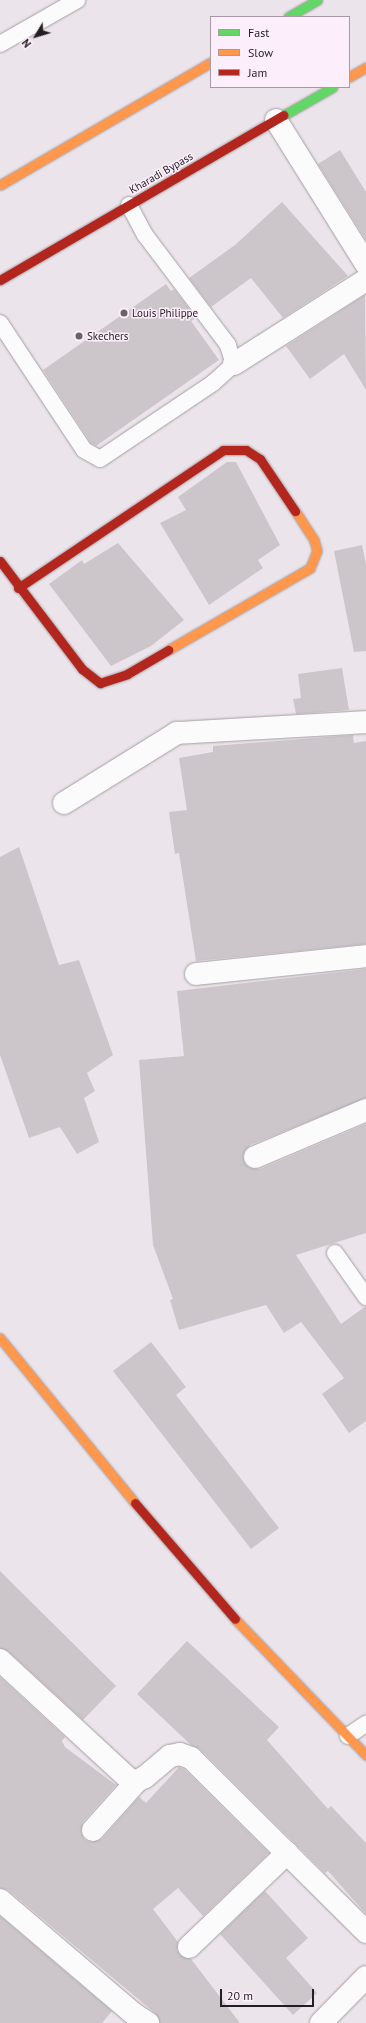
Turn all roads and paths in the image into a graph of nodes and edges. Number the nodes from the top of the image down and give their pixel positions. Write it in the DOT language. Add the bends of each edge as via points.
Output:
graph roads {
  1 [pos="77,0"];
  2 [pos="317,0"];
  3 [pos="290,16"];
  4 [pos="0,44"];
  5 [pos="210,63"];
  6 [pos="366,67"];
  7 [pos="350,76"];
  8 [pos="331,88"];
  9 [pos="276,120"];
  10 [pos="0,185"];
  11 [pos="129,205"];
  12 [pos="366,264"];
  13 [pos="0,280"];
  14 [pos="366,280"];
  15 [pos="0,323"];
  16 [pos="234,364"];
  17 [pos="0,561"];
  18 [pos="18,588"];
  19 [pos="366,722"];
  20 [pos="64,803"];
  21 [pos="366,956"];
  22 [pos="196,974"];
  23 [pos="366,1110"];
  24 [pos="254,1157"];
  25 [pos="335,1253"];
  26 [pos="366,1297"];
  27 [pos="0,1338"];
  28 [pos="0,1660"];
  29 [pos="366,1724"];
  30 [pos="348,1736"];
  31 [pos="366,1755"];
  32 [pos="137,1781"];
  33 [pos="93,1830"];
  34 [pos="287,1853"];
  35 [pos="0,1900"];
  36 [pos="366,1932"];
  37 [pos="189,1948"];
  38 [pos="366,1977"];
  39 [pos="136,2020"];
  40 [pos="321,2023"];
  1 -- 4 [label="lane"];
  2 -- 3 [label="main road"];
  5 -- 10 [label="main road"];
  6 -- 7 [label="main road"];
  8 -- 9 [label="main road, Kharadi Bypass"];
  9 -- 11 [label="main road, Kharadi Bypass"];
  9 -- 12 [label="street"];
  11 -- 13 [label="main road, Kharadi Bypass"];
  11 -- 16 [label="lane" via="145,235 228,345"];
  14 -- 16 [label="street"];
  15 -- 16 [label="lane" via="84,450 100,459 213,383"];
  17 -- 18 [label="main road"];
  18 -- 18 [label="main road" via="222,450 246,450 260,460 314,540 317,551 310,568 127,674 100,683 82,669"];
  19 -- 20 [label="street" via="177,733"];
  21 -- 22 [label="street"];
  23 -- 24 [label="street"];
  25 -- 26 [label="lane"];
  27 -- 30 [label="main road" via="97,1459 229,1613"];
  28 -- 32 [label="street" via="124,1777"];
  29 -- 30 [label="lane"];
  30 -- 31 [label="main road"];
  32 -- 33 [label="street"];
  32 -- 34 [label="street" via="170,1756 180,1754 191,1758"];
  34 -- 36 [label="street"];
  34 -- 37 [label="street"];
  35 -- 39 [label="street"];
  38 -- 40 [label="street"];
}
